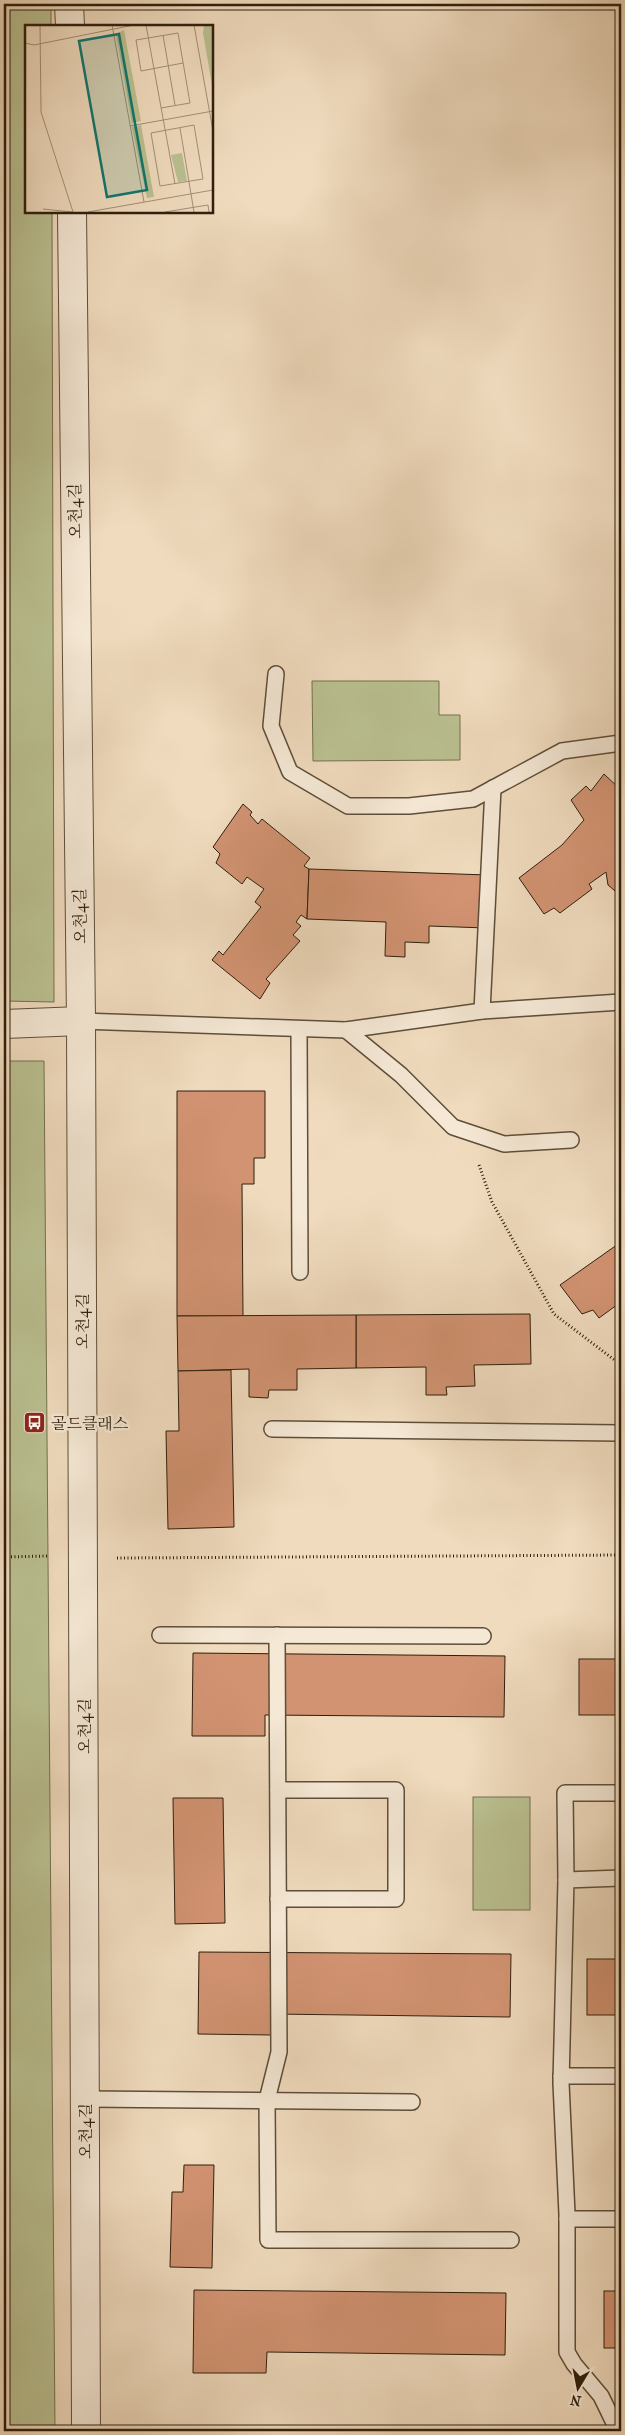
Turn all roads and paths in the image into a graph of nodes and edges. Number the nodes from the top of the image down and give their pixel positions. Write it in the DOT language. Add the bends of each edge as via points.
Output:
graph roads {
  1 [pos="70,4"];
  2 [pos="70,25"];
  3 [pos="72,212"];
  4 [pos="276,674"];
  5 [pos="621,743"];
  6 [pos="493,788"];
  7 [pos="621,1002"];
  8 [pos="482,1011"];
  9 [pos="81,1021"];
  10 [pos="4,1024"];
  11 [pos="299,1029"];
  12 [pos="346,1030"];
  13 [pos="472,1133"];
  14 [pos="571,1140"];
  15 [pos="300,1272"];
  16 [pos="621,1365"];
  17 [pos="272,1430"];
  18 [pos="621,1433"];
  19 [pos="621,1554"];
  20 [pos="4,1556"];
  21 [pos="83,1558"];
  22 [pos="160,1635"];
  23 [pos="277,1635"];
  24 [pos="483,1636"];
  25 [pos="278,1790"];
  26 [pos="621,1793"];
  27 [pos="621,1878"];
  28 [pos="566,1880"];
  29 [pos="278,1899"];
  30 [pos="561,2076"];
  31 [pos="621,2076"];
  32 [pos="85,2099"];
  33 [pos="267,2100"];
  34 [pos="412,2102"];
  35 [pos="567,2219"];
  36 [pos="621,2219"];
  37 [pos="511,2240"];
  38 [pos="86,2431"];
  39 [pos="618,2431"];
  1 -- 2 [label="street"];
  3 -- 9 [label="street, 오천4길"];
  4 -- 6 [label="lane" via="271,726 290,772 348,806 409,806 472,799"];
  5 -- 6 [label="lane" via="562,751"];
  6 -- 8 [label="lane"];
  7 -- 8 [label="lane"];
  8 -- 12 [label="lane"];
  9 -- 10 [label="street"];
  9 -- 11 [label="lane"];
  9 -- 21 [label="street, 오천4길"];
  11 -- 12 [label="lane"];
  11 -- 15 [label="lane"];
  12 -- 13 [label="lane" via="401,1075 453,1127"];
  13 -- 14 [label="lane" via="504,1144"];
  13 -- 16 [label="path" via="482,1177 492,1202 554,1314"];
  17 -- 18 [label="lane"];
  19 -- 21 [label="path"];
  20 -- 21 [label="path"];
  21 -- 32 [label="street, 오천4길"];
  22 -- 23 [label="lane"];
  23 -- 24 [label="lane"];
  23 -- 25 [label="lane"];
  25 -- 29 [label="lane"];
  25 -- 29 [label="lane" via="396,1790 396,1899"];
  26 -- 28 [label="lane" via="565,1793"];
  27 -- 28 [label="lane"];
  28 -- 30 [label="lane"];
  29 -- 33 [label="lane" via="279,2052"];
  30 -- 31 [label="lane"];
  30 -- 35 [label="lane"];
  32 -- 33 [label="lane"];
  32 -- 38 [label="street, 오천4길"];
  33 -- 34 [label="lane"];
  33 -- 37 [label="lane" via="268,2240"];
  35 -- 36 [label="lane"];
  35 -- 39 [label="lane" via="567,2352 601,2396"];
}
